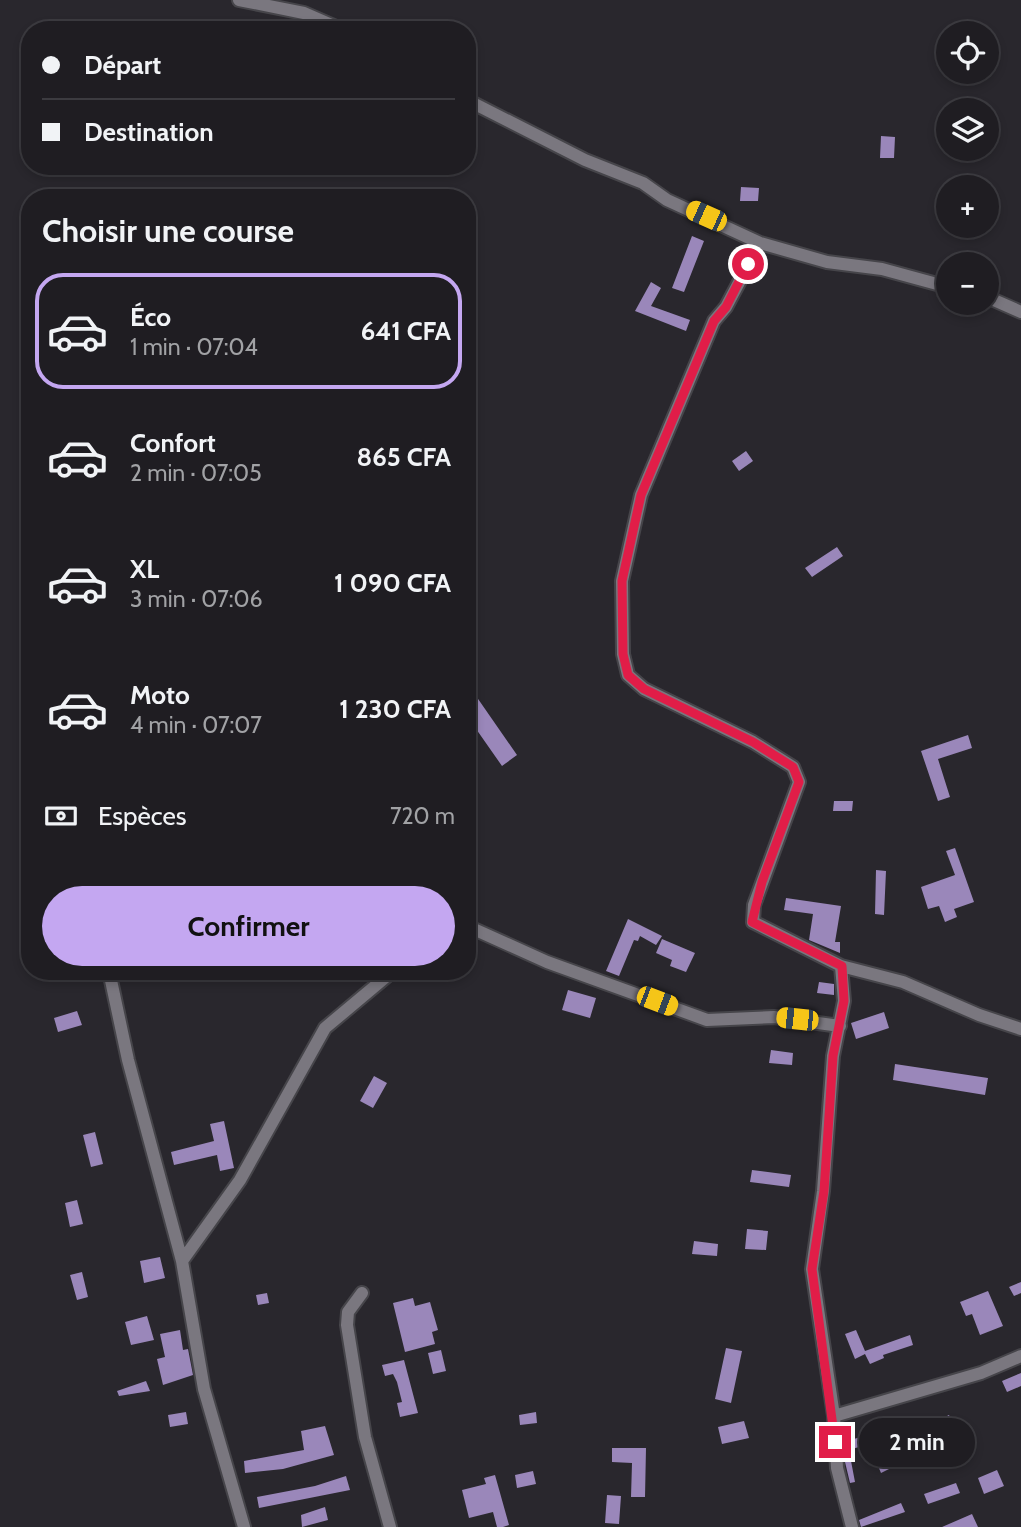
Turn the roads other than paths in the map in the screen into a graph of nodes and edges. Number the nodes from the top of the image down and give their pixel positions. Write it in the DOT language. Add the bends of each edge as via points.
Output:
graph roads {
  1 [pos="239,0"];
  2 [pos="322,21"];
  3 [pos="476,105"];
  4 [pos="760,243"];
  5 [pos="936,284"];
  6 [pos="999,302"];
  7 [pos="1021,312"];
  8 [pos="476,930"];
  9 [pos="842,966"];
  10 [pos="111,980"];
  11 [pos="382,980"];
  12 [pos="841,1026"];
  13 [pos="1021,1029"];
  14 [pos="182,1261"];
  15 [pos="362,1293"];
  16 [pos="1021,1356"];
  17 [pos="834,1416"];
  18 [pos="244,1527"];
  19 [pos="390,1527"];
  20 [pos="852,1527"];
  1 -- 2 [label="street"];
  3 -- 4 [label="street"];
  4 -- 5 [label="street"];
  4 -- 9 [label="street" via="714,321 641,495 622,581 623,654 628,675 644,689 713,720 793,767 799,782 752,922"];
  6 -- 7 [label="street"];
  8 -- 12 [label="street" via="547,962 707,1020 774,1017"];
  9 -- 12 [label="street"];
  9 -- 13 [label="street" via="904,982"];
  10 -- 14 [label="street"];
  11 -- 14 [label="street" via="325,1028 240,1180"];
  12 -- 17 [label="street" via="833,1056 824,1191 812,1269"];
  14 -- 18 [label="street" via="204,1389"];
  15 -- 19 [label="street" via="348,1312 347,1325 365,1437"];
  16 -- 17 [label="street" via="981,1373"];
  17 -- 20 [label="street" via="837,1468"];
}
